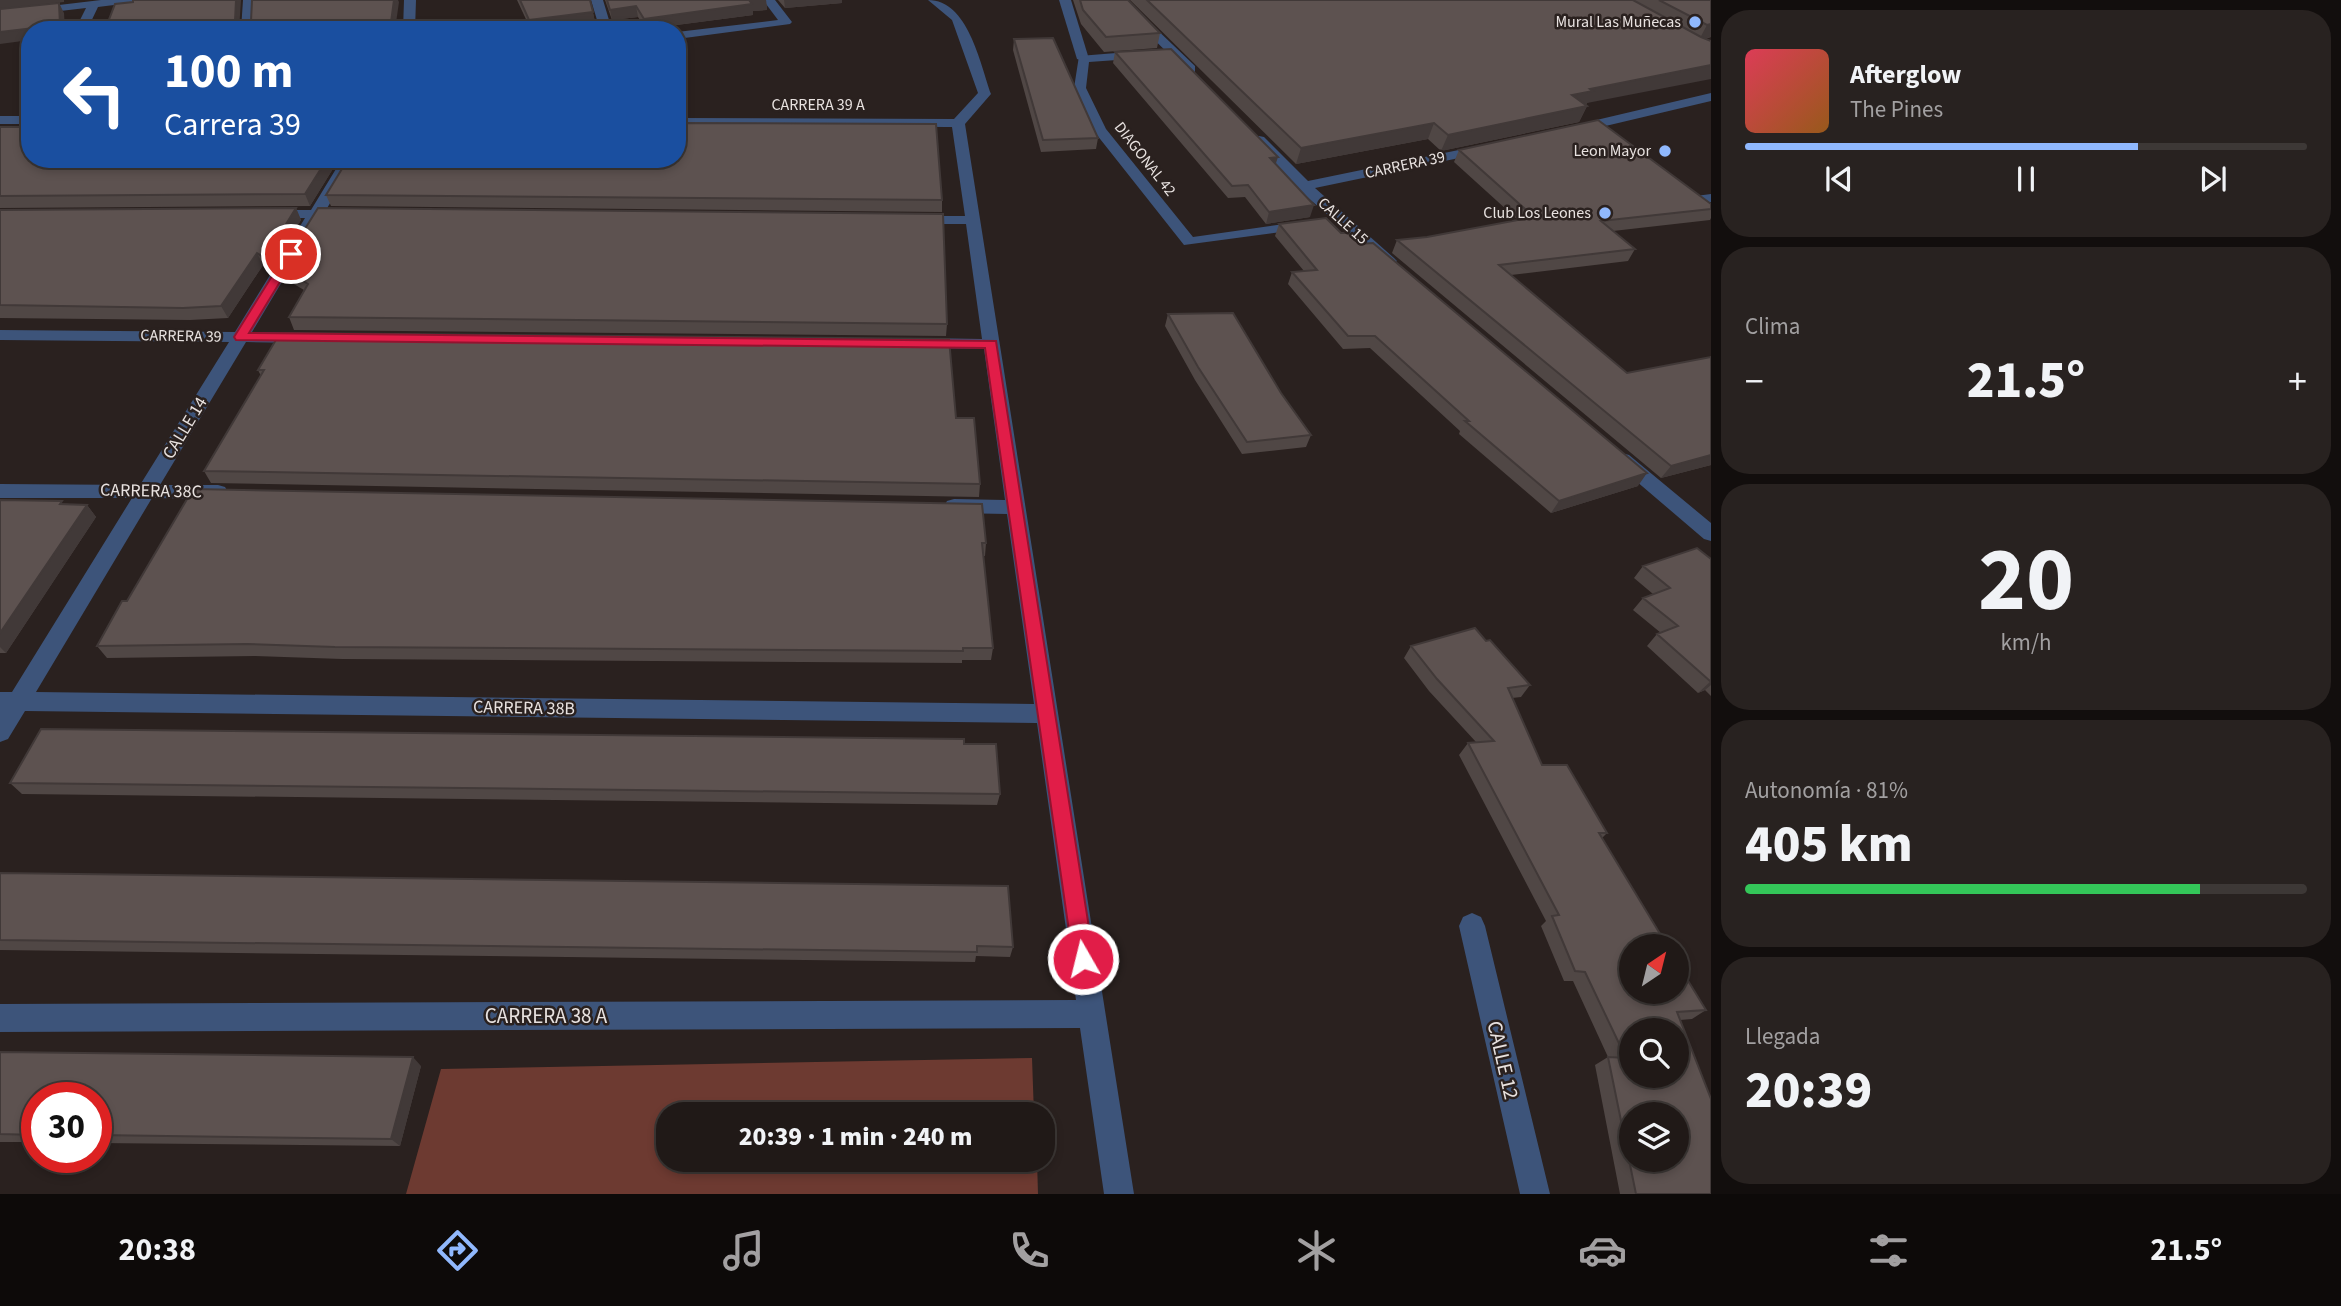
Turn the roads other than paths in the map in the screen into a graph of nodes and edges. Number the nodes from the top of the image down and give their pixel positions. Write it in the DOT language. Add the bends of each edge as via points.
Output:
graph roads {
  1 [pos="130,0"];
  2 [pos="249,0"];
  3 [pos="410,0"];
  4 [pos="597,0"];
  5 [pos="769,0"];
  6 [pos="934,0"];
  7 [pos="1065,0"];
  8 [pos="1120,0"];
  9 [pos="94,4"];
  10 [pos="0,15"];
  11 [pos="86,21"];
  12 [pos="248,21"];
  13 [pos="409,21"];
  14 [pos="603,21"];
  15 [pos="686,35"];
  16 [pos="1162,53"];
  17 [pos="1083,59"];
  18 [pos="1202,81"];
  19 [pos="1711,97"];
  20 [pos="0,120"];
  21 [pos="21,120"];
  22 [pos="686,122"];
  23 [pos="958,123"];
  24 [pos="1248,129"];
  25 [pos="1564,132"];
  26 [pos="1499,146"];
  27 [pos="344,168"];
  28 [pos="1304,186"];
  29 [pos="1711,198"];
  30 [pos="1693,200"];
  31 [pos="316,213"];
  32 [pos="261,214"];
  33 [pos="358,214"];
  34 [pos="903,220"];
  35 [pos="973,220"];
  36 [pos="1340,220"];
  37 [pos="1404,274"];
  38 [pos="0,335"];
  39 [pos="241,337"];
  40 [pos="324,338"];
  41 [pos="908,343"];
  42 [pos="991,344"];
  43 [pos="1614,452"];
  44 [pos="0,491"];
  45 [pos="146,491"];
  46 [pos="243,493"];
  47 [pos="933,506"];
  48 [pos="1016,507"];
  49 [pos="1711,509"];
  50 [pos="1688,515"];
  51 [pos="1711,534"];
  52 [pos="9,701"];
  53 [pos="1047,714"];
  54 [pos="0,732"];
  55 [pos="1472,926"];
  56 [pos="1091,1014"];
  57 [pos="0,1018"];
  58 [pos="1119,1194"];
  59 [pos="1535,1194"];
  1 -- 9 [label="street"];
  2 -- 12 [label="street"];
  3 -- 13 [label="street"];
  4 -- 14 [label="street"];
  5 -- 15 [label="street" via="786,22"];
  6 -- 23 [label="street" via="957,18 985,94"];
  7 -- 17 [label="street"];
  8 -- 16 [label="street"];
  9 -- 10 [label="street"];
  9 -- 11 [label="street"];
  16 -- 17 [label="street"];
  16 -- 18 [label="street"];
  17 -- 36 [label="street, DIAGONAL 42" via="1080,88 1100,130 1189,242"];
  19 -- 25 [label="street"];
  20 -- 21 [label="street"];
  22 -- 23 [label="street, CARRERA 39 A"];
  23 -- 35 [label="street"];
  24 -- 28 [label="street, CALLE 15"];
  26 -- 28 [label="street, CARRERA 39"];
  27 -- 31 [label="street, CALLE 14"];
  28 -- 36 [label="street, CALLE 15"];
  29 -- 30 [label="street"];
  31 -- 32 [label="street"];
  31 -- 33 [label="street"];
  31 -- 39 [label="street, CALLE 14"];
  34 -- 35 [label="street"];
  35 -- 42 [label="street"];
  36 -- 37 [label="street, CALLE 15"];
  38 -- 39 [label="street, CARRERA 39"];
  39 -- 40 [label="street, CARRERA 39"];
  39 -- 45 [label="street, CALLE 14"];
  41 -- 42 [label="street"];
  42 -- 48 [label="street"];
  43 -- 50 [label="street"];
  44 -- 45 [label="street, CARRERA 38C"];
  45 -- 46 [label="street, CARRERA 38C"];
  45 -- 52 [label="street, CALLE 14"];
  47 -- 48 [label="street"];
  48 -- 53 [label="street"];
  49 -- 50 [label="street"];
  50 -- 51 [label="street"];
  52 -- 53 [label="street, CARRERA 38B"];
  52 -- 54 [label="street, CALLE 14"];
  53 -- 56 [label="street"];
  55 -- 59 [label="street, CALLE 12"];
  56 -- 57 [label="street, CARRERA 38 A"];
  56 -- 58 [label="street"];
}
